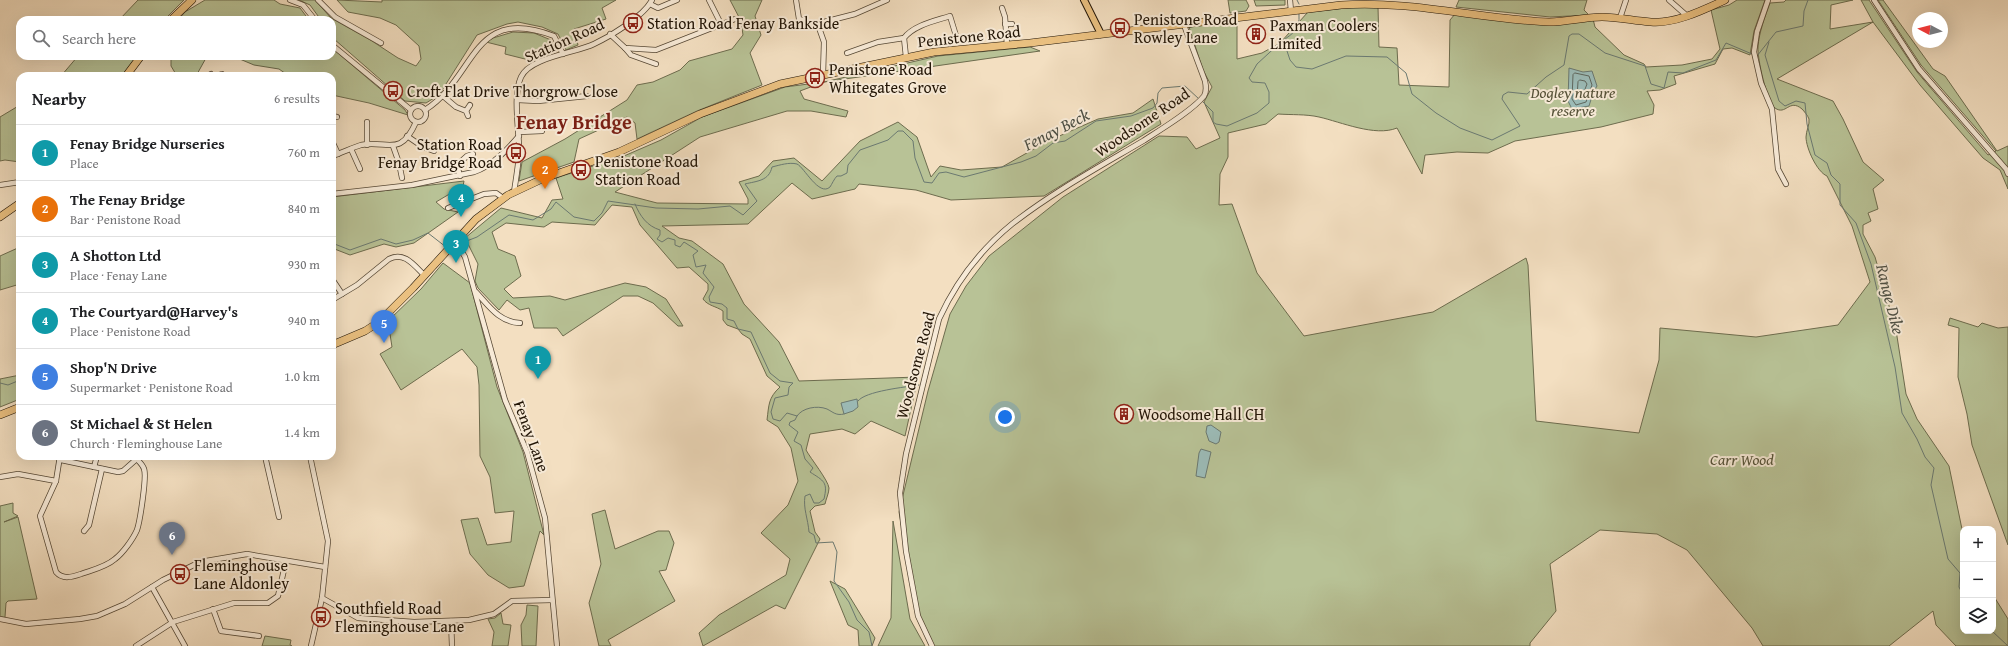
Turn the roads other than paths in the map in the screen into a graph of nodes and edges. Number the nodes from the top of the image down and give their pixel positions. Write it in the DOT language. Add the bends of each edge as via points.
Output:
graph roads {
  1 [pos="192,0"];
  2 [pos="290,0"];
  3 [pos="318,0"];
  4 [pos="677,0"];
  5 [pos="709,0"];
  6 [pos="796,0"];
  7 [pos="887,0"];
  8 [pos="1084,0"];
  9 [pos="1290,0"];
  10 [pos="1626,0"];
  11 [pos="1669,0"];
  12 [pos="1725,0"];
  13 [pos="1768,0"];
  14 [pos="1874,0"];
  15 [pos="651,2"];
  16 [pos="1341,2"];
  17 [pos="1002,8"];
  18 [pos="1291,11"];
  19 [pos="1686,15"];
  20 [pos="175,16"];
  21 [pos="312,16"];
  22 [pos="334,16"];
  23 [pos="336,17"];
  24 [pos="1620,18"];
  25 [pos="735,19"];
  26 [pos="721,24"];
  27 [pos="1005,24"];
  28 [pos="1012,24"];
  29 [pos="818,25"];
  30 [pos="1184,25"];
  31 [pos="610,34"];
  32 [pos="1101,34"];
  33 [pos="973,37"];
  34 [pos="904,38"];
  35 [pos="957,39"];
  36 [pos="941,42"];
  37 [pos="381,43"];
  38 [pos="1007,45"];
  39 [pos="336,48"];
  40 [pos="625,48"];
  41 [pos="847,53"];
  42 [pos="563,54"];
  43 [pos="906,57"];
  44 [pos="138,60"];
  45 [pos="656,64"];
  46 [pos="129,72"];
  47 [pos="823,74"];
  48 [pos="443,96"];
  49 [pos="587,96"];
  50 [pos="518,100"];
  51 [pos="470,105"];
  52 [pos="411,110"];
  53 [pos="425,110"];
  54 [pos="466,111"];
  55 [pos="468,116"];
  56 [pos="368,122"];
  57 [pos="416,122"];
  58 [pos="542,131"];
  59 [pos="519,134"];
  60 [pos="407,136"];
  61 [pos="366,145"];
  62 [pos="393,146"];
  63 [pos="351,149"];
  64 [pos="336,150"];
  65 [pos="434,151"];
  66 [pos="338,154"];
  67 [pos="473,154"];
  68 [pos="360,169"];
  69 [pos="2008,174"];
  70 [pos="460,176"];
  71 [pos="402,178"];
  72 [pos="16,183"];
  73 [pos="1786,184"];
  74 [pos="0,185"];
  75 [pos="514,192"];
  76 [pos="336,194"];
  77 [pos="503,198"];
  78 [pos="16,205"];
  79 [pos="448,208"];
  80 [pos="0,217"];
  81 [pos="456,245"];
  82 [pos="424,275"];
  83 [pos="336,285"];
  84 [pos="475,291"];
  85 [pos="342,294"];
  86 [pos="336,298"];
  87 [pos="520,323"];
  88 [pos="336,343"];
  89 [pos="16,409"];
  90 [pos="0,415"];
  91 [pos="61,460"];
  92 [pos="68,460"];
  93 [pos="96,460"];
  94 [pos="135,460"];
  95 [pos="140,460"];
  96 [pos="266,460"];
  97 [pos="311,460"];
  98 [pos="94,467"];
  99 [pos="102,469"];
  100 [pos="0,477"];
  101 [pos="56,481"];
  102 [pos="279,517"];
  103 [pos="84,531"];
  104 [pos="286,561"];
  105 [pos="325,567"];
  106 [pos="152,587"];
  107 [pos="322,598"];
  108 [pos="552,600"];
  109 [pos="213,609"];
  110 [pos="0,619"];
  111 [pos="451,621"];
  112 [pos="173,622"];
  113 [pos="259,636"];
  114 [pos="136,646"];
  115 [pos="186,646"];
  116 [pos="311,646"];
  117 [pos="452,646"];
  118 [pos="557,646"];
  119 [pos="932,646"];
  1 -- 20 [label="highway"];
  2 -- 21 [label="street" via="303,5"];
  3 -- 22 [label="street"];
  4 -- 15 [label="street" via="658,8"];
  5 -- 26 [label="street"];
  6 -- 29 [label="street" via="800,19"];
  7 -- 29 [label="street" via="855,14"];
  8 -- 32 [label="main road"];
  9 -- 18 [label="street"];
  10 -- 24 [label="street"];
  11 -- 19 [label="street"];
  12 -- 19 [label="highway, Penistone Road"];
  13 -- 73 [label="street" via="1757,32 1754,52 1761,84 1772,109 1778,169"];
  14 -- 69 [label="street" via="1919,69"];
  15 -- 31 [label="street, Station Road" via="642,13"];
  16 -- 18 [label="highway, Penistone Road"];
  16 -- 24 [label="highway, Penistone Road" via="1391,3 1549,22"];
  17 -- 27 [label="street"];
  18 -- 30 [label="highway, Penistone Road"];
  19 -- 24 [label="highway, Penistone Road" via="1652,23"];
  23 -- 37 [label="street" via="378,37"];
  25 -- 26 [label="street"];
  26 -- 40 [label="street" via="656,50"];
  27 -- 28 [label="street"];
  27 -- 38 [label="street"];
  29 -- 47 [label="street" via="824,42"];
  30 -- 32 [label="highway, Penistone Road"];
  30 -- 119 [label="street, Woodsome Road" via="1205,81 1203,96 1162,129 1013,224 964,273 946,303 925,372 904,460 900,493 906,551 918,616"];
  31 -- 40 [label="street"];
  31 -- 42 [label="street, Station Road" via="594,44"];
  32 -- 38 [label="highway, Penistone Road"];
  33 -- 35 [label="street"];
  34 -- 35 [label="street" via="915,28 950,16"];
  34 -- 41 [label="street" via="878,42"];
  34 -- 43 [label="street"];
  35 -- 36 [label="street"];
  38 -- 43 [label="highway, Penistone Road" via="961,48"];
  39 -- 52 [label="street"];
  40 -- 45 [label="street" via="631,55"];
  42 -- 48 [label="street" via="557,40 548,34 529,29 504,30 490,35 476,48"];
  42 -- 50 [label="street, Station Road" via="526,69 519,82"];
  43 -- 47 [label="highway, Penistone Road"];
  44 -- 46 [label="highway"];
  47 -- 75 [label="highway, Penistone Road" via="780,84 700,114 619,152 542,179"];
  48 -- 53 [label="street"];
  48 -- 54 [label="street" via="456,107"];
  49 -- 50 [label="street" via="538,101"];
  50 -- 59 [label="street, Station Road"];
  51 -- 54 [label="street"];
  52 -- 53 [label="street" via="417,106"];
  52 -- 57 [label="street" via="411,117"];
  53 -- 57 [label="street" via="425,118"];
  54 -- 55 [label="street"];
  56 -- 61 [label="street"];
  57 -- 60 [label="street"];
  58 -- 59 [label="street"];
  59 -- 70 [label="street" via="504,153 483,168"];
  59 -- 75 [label="street, Station Road"];
  60 -- 62 [label="street"];
  60 -- 65 [label="street"];
  61 -- 62 [label="street"];
  61 -- 63 [label="street"];
  62 -- 71 [label="street" via="400,162"];
  63 -- 66 [label="street"];
  63 -- 68 [label="street"];
  64 -- 66 [label="street"];
  67 -- 70 [label="street" via="466,154 457,165"];
  70 -- 76 [label="street" via="394,188"];
  72 -- 74 [label="street"];
  75 -- 77 [label="highway, Penistone Road"];
  77 -- 79 [label="street" via="496,193 484,194"];
  77 -- 81 [label="highway, Penistone Road" via="476,219"];
  78 -- 80 [label="highway"];
  81 -- 82 [label="highway, Penistone Road" via="447,249"];
  81 -- 84 [label="street, Fenay Lane" via="465,257"];
  82 -- 85 [label="street" via="407,259 395,256"];
  82 -- 88 [label="highway, Penistone Road" via="379,322"];
  83 -- 85 [label="street"];
  84 -- 87 [label="street" via="501,318"];
  84 -- 108 [label="street, Fenay Lane" via="505,400 527,452 545,518"];
  85 -- 86 [label="street"];
  89 -- 90 [label="highway"];
  91 -- 101 [label="street"];
  92 -- 98 [label="street"];
  93 -- 98 [label="street"];
  94 -- 99 [label="street" via="123,471"];
  95 -- 101 [label="street" via="144,469 144,480 136,530 116,559 73,576 64,577 56,572 40,516"];
  96 -- 102 [label="street"];
  97 -- 105 [label="street" via="327,537"];
  98 -- 99 [label="street"];
  99 -- 103 [label="street" via="89,525"];
  100 -- 101 [label="street" via="18,474"];
  104 -- 105 [label="street"];
  104 -- 106 [label="street" via="247,554 200,562"];
  104 -- 109 [label="street" via="278,596 268,603 234,603"];
  105 -- 107 [label="street"];
  106 -- 110 [label="street" via="125,604 97,616 26,624"];
  106 -- 112 [label="street"];
  107 -- 111 [label="street" via="358,618 414,622"];
  107 -- 116 [label="street"];
  108 -- 111 [label="street" via="512,601 494,614"];
  108 -- 118 [label="street, Fenay Lane"];
  109 -- 112 [label="street"];
  109 -- 113 [label="street" via="221,631"];
  111 -- 117 [label="street"];
  112 -- 114 [label="street"];
  112 -- 115 [label="street"];
}
